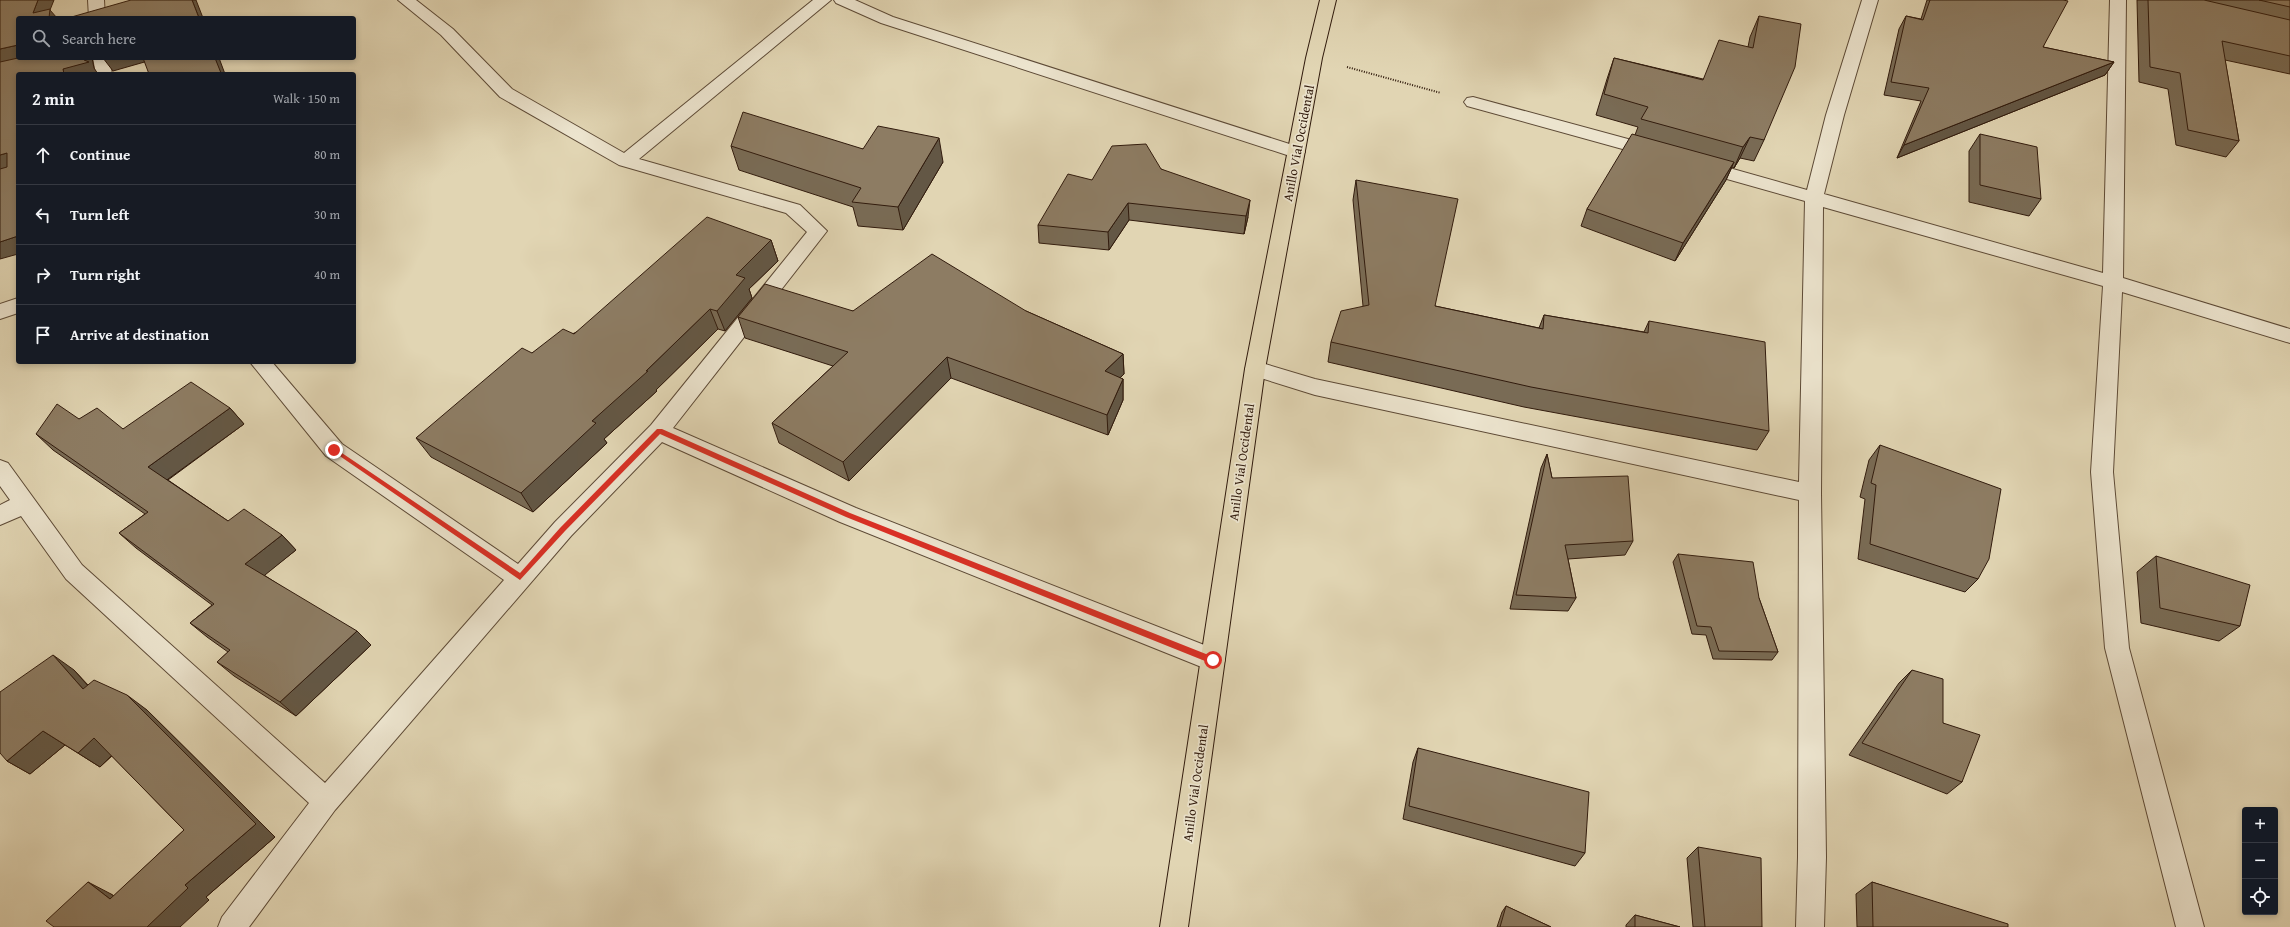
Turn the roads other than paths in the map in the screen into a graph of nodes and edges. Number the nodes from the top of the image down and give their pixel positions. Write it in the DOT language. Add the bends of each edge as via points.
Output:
graph roads {
  1 [pos="96,0"];
  2 [pos="406,0"];
  3 [pos="823,0"];
  4 [pos="1328,0"];
  5 [pos="1870,0"];
  6 [pos="2118,0"];
  7 [pos="848,1"];
  8 [pos="97,16"];
  9 [pos="101,60"];
  10 [pos="104,72"];
  11 [pos="1473,102"];
  12 [pos="1296,152"];
  13 [pos="625,161"];
  14 [pos="1814,197"];
  15 [pos="2113,282"];
  16 [pos="16,306"];
  17 [pos="0,312"];
  18 [pos="2290,336"];
  19 [pos="262,364"];
  20 [pos="1255,370"];
  21 [pos="659,431"];
  22 [pos="0,469"];
  23 [pos="1810,493"];
  24 [pos="24,503"];
  25 [pos="0,516"];
  26 [pos="520,578"];
  27 [pos="1213,660"];
  28 [pos="326,801"];
  29 [pos="232,927"];
  30 [pos="1174,927"];
  31 [pos="1810,927"];
  32 [pos="2190,927"];
  1 -- 8 [label="street"];
  2 -- 13 [label="street" via="448,32 506,93"];
  3 -- 13 [label="street"];
  4 -- 12 [label="highway, Anillo Vial Occidental"];
  5 -- 14 [label="street" via="1835,115"];
  6 -- 15 [label="street"];
  7 -- 12 [label="street" via="887,20"];
  9 -- 10 [label="street"];
  11 -- 14 [label="street"];
  12 -- 20 [label="highway, Anillo Vial Occidental"];
  13 -- 21 [label="street" via="793,209 818,231"];
  14 -- 15 [label="street"];
  14 -- 23 [label="street"];
  15 -- 18 [label="street"];
  15 -- 32 [label="street" via="2102,472 2118,648"];
  16 -- 17 [label="street"];
  19 -- 26 [label="street" via="334,450"];
  20 -- 23 [label="street" via="1315,387"];
  20 -- 27 [label="highway, Anillo Vial Occidental"];
  21 -- 26 [label="street"];
  21 -- 27 [label="street" via="848,515"];
  22 -- 24 [label="street"];
  23 -- 31 [label="street"];
  24 -- 25 [label="street"];
  24 -- 28 [label="street" via="74,572"];
  26 -- 28 [label="street"];
  27 -- 30 [label="highway, Anillo Vial Occidental"];
  28 -- 29 [label="street"];
}
